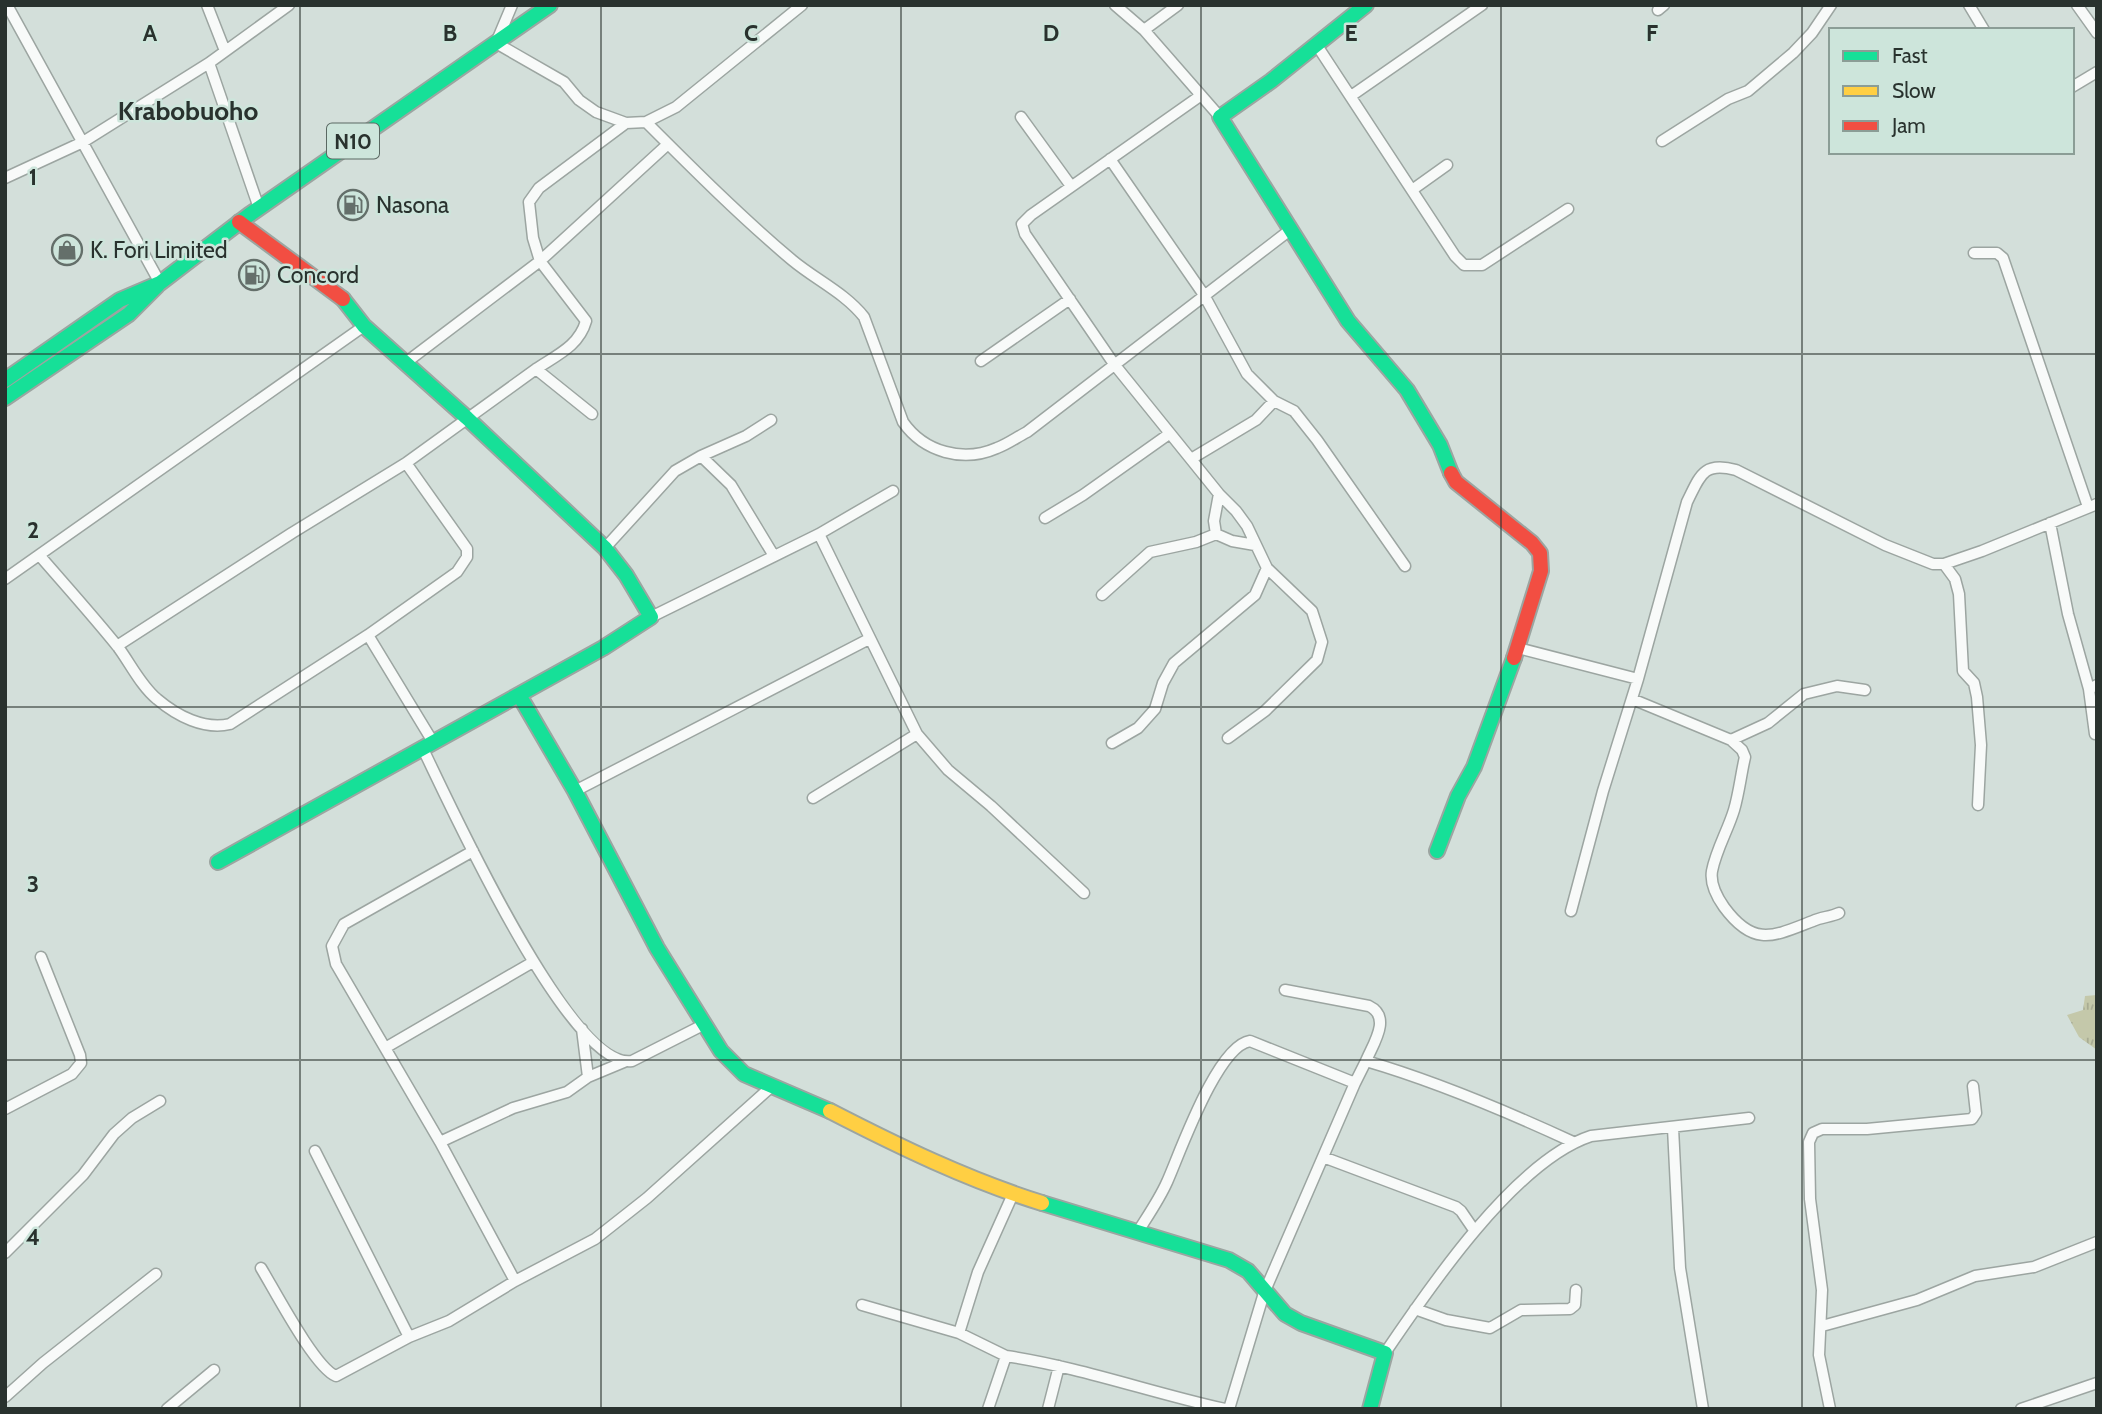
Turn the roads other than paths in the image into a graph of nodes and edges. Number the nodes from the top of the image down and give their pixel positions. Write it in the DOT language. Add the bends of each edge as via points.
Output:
graph roads {
  1 [pos="7,5"];
  2 [pos="207,5"];
  3 [pos="289,5"];
  4 [pos="512,5"];
  5 [pos="550,5"];
  6 [pos="802,5"];
  7 [pos="1115,5"];
  8 [pos="1178,5"];
  9 [pos="1366,5"];
  10 [pos="1482,5"];
  11 [pos="1831,5"];
  12 [pos="1969,5"];
  13 [pos="2077,5"];
  14 [pos="1983,28"];
  15 [pos="1144,30"];
  16 [pos="2097,33"];
  17 [pos="496,43"];
  18 [pos="1316,44"];
  19 [pos="225,51"];
  20 [pos="209,63"];
  21 [pos="2097,72"];
  22 [pos="2074,86"];
  23 [pos="1200,96"];
  24 [pos="1350,96"];
  25 [pos="1021,117"];
  26 [pos="1220,117"];
  27 [pos="646,122"];
  28 [pos="626,123"];
  29 [pos="1662,141"];
  30 [pos="83,142"];
  31 [pos="668,144"];
  32 [pos="1110,159"];
  33 [pos="1447,165"];
  34 [pos="5,177"];
  35 [pos="1071,186"];
  36 [pos="1412,190"];
  37 [pos="259,208"];
  38 [pos="1568,209"];
  39 [pos="239,222"];
  40 [pos="1290,230"];
  41 [pos="1974,253"];
  42 [pos="540,261"];
  43 [pos="160,283"];
  44 [pos="1205,295"];
  45 [pos="1070,299"];
  46 [pos="364,326"];
  47 [pos="981,361"];
  48 [pos="404,364"];
  49 [pos="1114,364"];
  50 [pos="536,369"];
  51 [pos="5,380"];
  52 [pos="5,398"];
  53 [pos="1274,401"];
  54 [pos="592,414"];
  55 [pos="467,418"];
  56 [pos="771,420"];
  57 [pos="1169,434"];
  58 [pos="701,456"];
  59 [pos="1191,459"];
  60 [pos="406,463"];
  61 [pos="893,491"];
  62 [pos="1219,494"];
  63 [pos="2092,506"];
  64 [pos="1045,518"];
  65 [pos="2050,523"];
  66 [pos="819,534"];
  67 [pos="1216,534"];
  68 [pos="1255,545"];
  69 [pos="605,548"];
  70 [pos="40,556"];
  71 [pos="774,556"];
  72 [pos="1944,564"];
  73 [pos="1405,566"];
  74 [pos="1268,568"];
  75 [pos="5,579"];
  76 [pos="1102,595"];
  77 [pos="651,617"];
  78 [pos="368,635"];
  79 [pos="869,639"];
  80 [pos="117,646"];
  81 [pos="1518,648"];
  82 [pos="1639,679"];
  83 [pos="2093,687"];
  84 [pos="1865,690"];
  85 [pos="519,695"];
  86 [pos="1632,699"];
  87 [pos="917,734"];
  88 [pos="2095,734"];
  89 [pos="1228,738"];
  90 [pos="1731,740"];
  91 [pos="1112,743"];
  92 [pos="428,745"];
  93 [pos="575,792"];
  94 [pos="813,798"];
  95 [pos="1978,805"];
  96 [pos="473,850"];
  97 [pos="1437,851"];
  98 [pos="218,862"];
  99 [pos="1084,893"];
  100 [pos="1571,911"];
  101 [pos="1839,913"];
  102 [pos="41,957"];
  103 [pos="533,962"];
  104 [pos="1285,990"];
  105 [pos="703,1025"];
  106 [pos="582,1029"];
  107 [pos="385,1048"];
  108 [pos="1366,1061"];
  109 [pos="624,1062"];
  110 [pos="588,1077"];
  111 [pos="1355,1083"];
  112 [pos="1973,1086"];
  113 [pos="771,1087"];
  114 [pos="160,1101"];
  115 [pos="5,1109"];
  116 [pos="1749,1118"];
  117 [pos="1672,1128"];
  118 [pos="440,1142"];
  119 [pos="1573,1142"];
  120 [pos="315,1151"];
  121 [pos="1323,1157"];
  122 [pos="1013,1194"];
  123 [pos="1474,1230"];
  124 [pos="1137,1233"];
  125 [pos="2097,1242"];
  126 [pos="5,1253"];
  127 [pos="261,1268"];
  128 [pos="156,1274"];
  129 [pos="515,1280"];
  130 [pos="1576,1290"];
  131 [pos="1264,1293"];
  132 [pos="862,1305"];
  133 [pos="1415,1310"];
  134 [pos="1822,1326"];
  135 [pos="959,1333"];
  136 [pos="409,1337"];
  137 [pos="1385,1353"];
  138 [pos="1006,1356"];
  139 [pos="1059,1366"];
  140 [pos="214,1370"];
  141 [pos="2097,1383"];
  142 [pos="5,1397"];
  143 [pos="167,1409"];
  144 [pos="988,1409"];
  145 [pos="1048,1409"];
  146 [pos="1227,1409"];
  147 [pos="1370,1409"];
  148 [pos="1703,1409"];
  149 [pos="1830,1409"];
  150 [pos="2021,1409"];
  1 -- 30 [label="street"];
  2 -- 19 [label="street"];
  3 -- 19 [label="street"];
  4 -- 17 [label="street"];
  5 -- 17 [label="main road, N10"];
  6 -- 27 [label="street" via="676,107"];
  7 -- 15 [label="street"];
  8 -- 15 [label="street"];
  9 -- 18 [label="main road"];
  10 -- 24 [label="street"];
  11 -- 29 [label="street" via="1793,53 1748,91"];
  12 -- 14 [label="street"];
  13 -- 16 [label="street"];
  15 -- 23 [label="street"];
  17 -- 28 [label="street" via="564,82 596,112"];
  17 -- 37 [label="main road, N10"];
  18 -- 24 [label="street"];
  18 -- 26 [label="main road"];
  19 -- 20 [label="street"];
  20 -- 30 [label="street"];
  20 -- 37 [label="street"];
  21 -- 22 [label="street"];
  23 -- 26 [label="street"];
  23 -- 32 [label="street"];
  24 -- 36 [label="street"];
  25 -- 35 [label="street"];
  26 -- 40 [label="main road"];
  27 -- 28 [label="street"];
  27 -- 31 [label="street"];
  28 -- 42 [label="street" via="539,188 529,202"];
  30 -- 34 [label="street"];
  30 -- 43 [label="street"];
  31 -- 42 [label="street"];
  31 -- 49 [label="street" via="724,201 795,262 853,303 864,317 903,422 912,436 936,451 966,455 996,449 1027,432"];
  32 -- 35 [label="street"];
  32 -- 44 [label="street"];
  33 -- 36 [label="street"];
  35 -- 45 [label="street" via="1022,224"];
  36 -- 38 [label="street" via="1455,256 1473,267"];
  37 -- 39 [label="main road, N10"];
  39 -- 43 [label="main road, N10"];
  39 -- 46 [label="main road" via="340,295"];
  40 -- 44 [label="street"];
  40 -- 81 [label="main road" via="1348,321 1407,390 1456,482 1540,553 1541,571"];
  41 -- 63 [label="street" via="1997,253 2003,258"];
  42 -- 48 [label="street"];
  42 -- 50 [label="street" via="586,321 575,343"];
  43 -- 51 [label="main road, N10" via="120,300"];
  43 -- 52 [label="main road, N10" via="129,314"];
  44 -- 49 [label="street"];
  44 -- 53 [label="street" via="1247,374"];
  45 -- 47 [label="street"];
  45 -- 49 [label="street"];
  46 -- 48 [label="main road"];
  46 -- 70 [label="street"];
  48 -- 55 [label="main road"];
  49 -- 57 [label="street"];
  50 -- 54 [label="street"];
  50 -- 55 [label="street"];
  53 -- 59 [label="street" via="1256,420"];
  53 -- 73 [label="street" via="1294,411"];
  55 -- 60 [label="street"];
  55 -- 69 [label="main road"];
  56 -- 58 [label="street"];
  57 -- 59 [label="street"];
  57 -- 64 [label="street"];
  58 -- 69 [label="street" via="675,471"];
  58 -- 71 [label="street" via="731,485"];
  59 -- 62 [label="street"];
  60 -- 78 [label="street" via="467,549 467,557 457,572"];
  60 -- 80 [label="street"];
  61 -- 66 [label="street"];
  62 -- 67 [label="street"];
  62 -- 68 [label="street" via="1247,526"];
  63 -- 65 [label="street"];
  65 -- 72 [label="street"];
  65 -- 83 [label="street" via="2068,614"];
  66 -- 71 [label="street"];
  66 -- 79 [label="street"];
  67 -- 68 [label="street"];
  67 -- 76 [label="street" via="1150,552"];
  68 -- 74 [label="street"];
  69 -- 77 [label="main road"];
  70 -- 75 [label="street"];
  70 -- 80 [label="street"];
  71 -- 77 [label="street"];
  72 -- 82 [label="street" via="1885,545 1736,471 1710,468 1700,475 1687,502"];
  72 -- 95 [label="street" via="1959,594 1963,671 1974,683 1977,696 1981,745"];
  74 -- 89 [label="street" via="1312,611 1322,642 1317,660 1265,711"];
  74 -- 91 [label="street" via="1255,595 1174,663 1155,709 1138,728"];
  77 -- 85 [label="main road"];
  78 -- 80 [label="street" via="230,724 215,727 175,713 154,697"];
  78 -- 92 [label="street"];
  79 -- 87 [label="street"];
  79 -- 93 [label="street"];
  81 -- 82 [label="street"];
  81 -- 97 [label="main road"];
  82 -- 86 [label="street"];
  83 -- 88 [label="street"];
  84 -- 90 [label="street" via="1837,686 1804,694 1768,723"];
  85 -- 92 [label="main road"];
  85 -- 93 [label="main road"];
  86 -- 90 [label="street"];
  86 -- 100 [label="street"];
  87 -- 94 [label="street"];
  87 -- 99 [label="street" via="948,770"];
  90 -- 101 [label="street" via="1745,757 1734,809 1712,873 1720,902 1733,919 1768,936"];
  92 -- 96 [label="street"];
  92 -- 98 [label="main road"];
  93 -- 105 [label="main road"];
  96 -- 103 [label="street"];
  96 -- 107 [label="street" via="344,924 337,934 332,946 336,964"];
  102 -- 115 [label="street" via="81,1063 72,1074"];
  103 -- 106 [label="street"];
  103 -- 107 [label="street"];
  104 -- 108 [label="street" via="1376,1009 1381,1026"];
  105 -- 109 [label="street"];
  105 -- 113 [label="main road" via="732,1065"];
  106 -- 109 [label="street" via="604,1052"];
  106 -- 110 [label="street"];
  107 -- 118 [label="street"];
  108 -- 111 [label="street"];
  108 -- 119 [label="street" via="1507,1112"];
  109 -- 110 [label="street"];
  110 -- 118 [label="street" via="567,1092 513,1108"];
  111 -- 121 [label="street"];
  111 -- 124 [label="street" via="1250,1041 1240,1045 1212,1081 1166,1185"];
  112 -- 134 [label="street" via="1976,1113 1972,1119 1813,1133 1809,1142 1810,1199"];
  113 -- 122 [label="main road"];
  113 -- 129 [label="street" via="623,1218"];
  114 -- 126 [label="street" via="114,1134 83,1175"];
  116 -- 117 [label="street"];
  117 -- 119 [label="street"];
  117 -- 148 [label="street" via="1680,1268"];
  118 -- 129 [label="street"];
  119 -- 123 [label="street" via="1549,1158"];
  120 -- 136 [label="street"];
  121 -- 123 [label="street" via="1456,1207"];
  121 -- 131 [label="street"];
  122 -- 124 [label="main road"];
  122 -- 135 [label="street" via="978,1272"];
  123 -- 133 [label="street"];
  124 -- 131 [label="main road" via="1229,1260 1248,1272"];
  125 -- 134 [label="street" via="2034,1266 1975,1276 1917,1300"];
  127 -- 136 [label="street" via="330,1374 344,1374"];
  128 -- 142 [label="street"];
  129 -- 136 [label="street" via="449,1321"];
  130 -- 133 [label="street" via="1575,1305 1570,1309 1521,1310 1490,1328"];
  131 -- 137 [label="main road" via="1284,1314 1301,1323"];
  131 -- 146 [label="street"];
  132 -- 135 [label="street"];
  133 -- 137 [label="street"];
  134 -- 149 [label="street" via="1819,1355"];
  135 -- 138 [label="street"];
  137 -- 147 [label="main road"];
  138 -- 139 [label="street"];
  138 -- 144 [label="street"];
  139 -- 145 [label="street"];
  139 -- 146 [label="street"];
  140 -- 143 [label="street"];
  141 -- 150 [label="street"];
}
